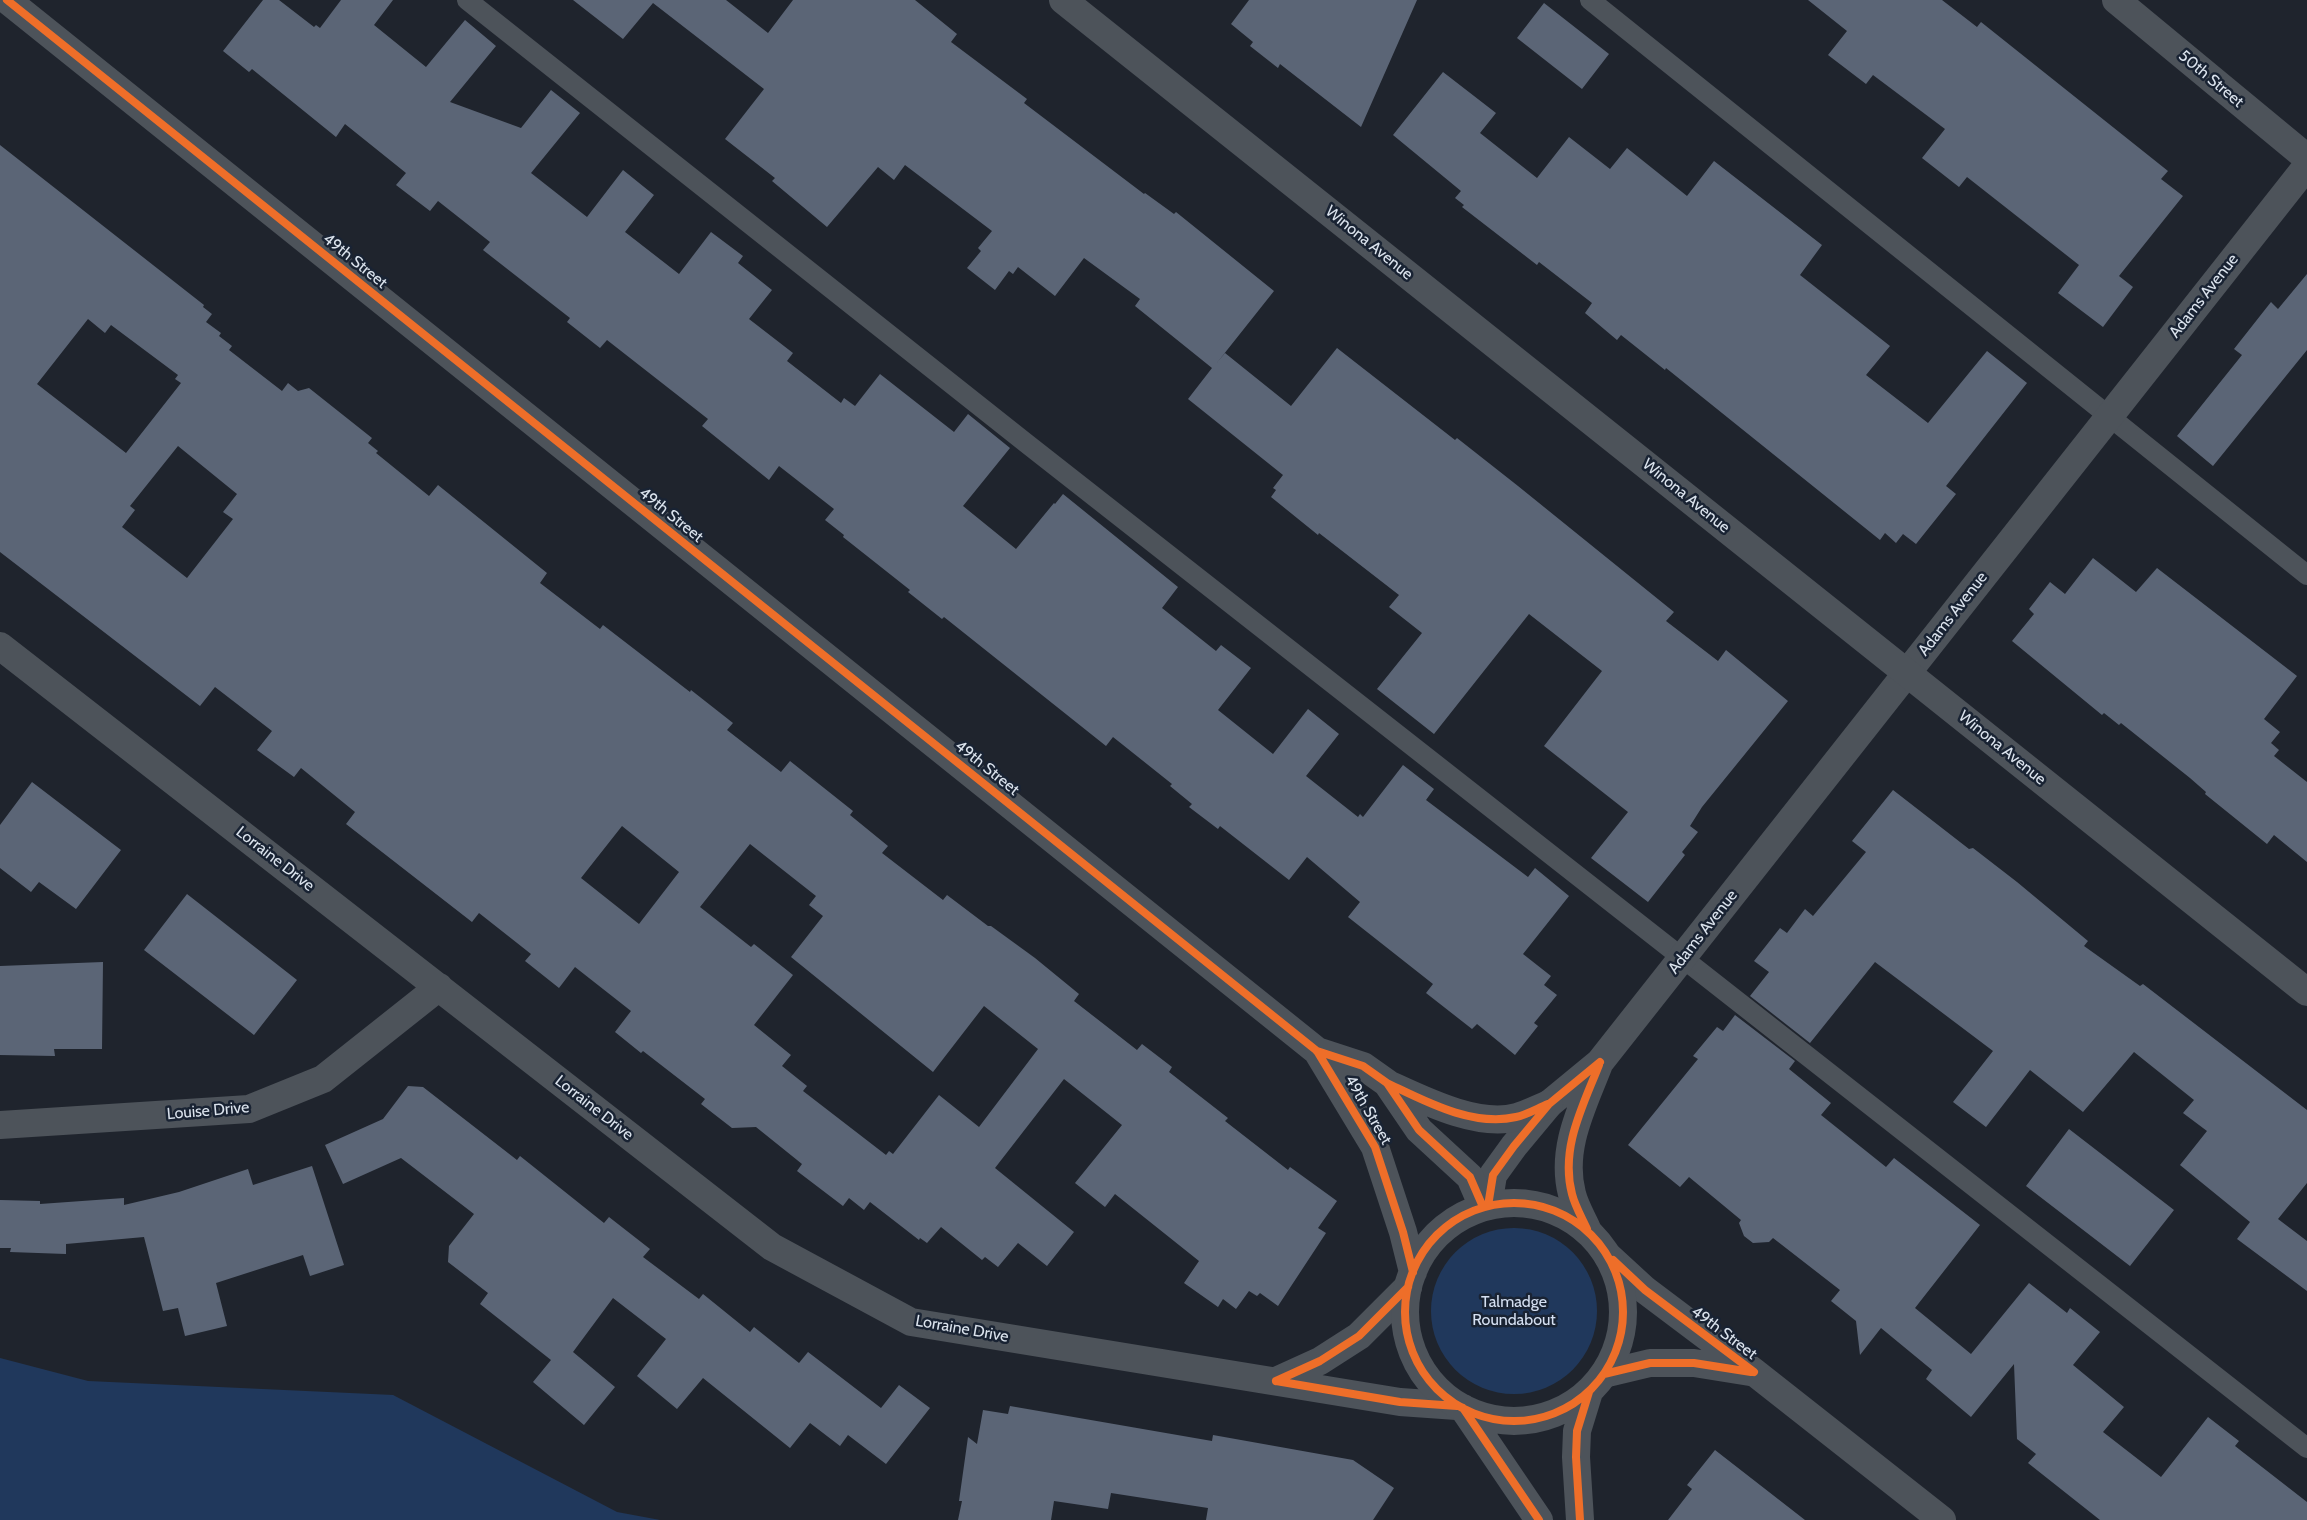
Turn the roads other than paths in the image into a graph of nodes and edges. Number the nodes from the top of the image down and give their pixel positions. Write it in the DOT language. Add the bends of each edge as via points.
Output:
graph roads {
  1 [pos="7,0"];
  2 [pos="467,0"];
  3 [pos="1063,0"];
  4 [pos="1590,0"];
  5 [pos="2116,0"];
  6 [pos="2307,158"];
  7 [pos="2307,166"];
  8 [pos="2109,418"];
  9 [pos="2307,575"];
  10 [pos="0,646"];
  11 [pos="1907,672"];
  12 [pos="1682,958"];
  13 [pos="439,987"];
  14 [pos="2307,992"];
  15 [pos="1317,1051"];
  16 [pos="1600,1062"];
  17 [pos="1387,1083"];
  18 [pos="1549,1104"];
  19 [pos="0,1125"];
  20 [pos="1485,1206"];
  21 [pos="1587,1230"];
  22 [pos="1608,1256"];
  23 [pos="1410,1280"];
  24 [pos="1754,1372"];
  25 [pos="1276,1381"];
  26 [pos="1597,1383"];
  27 [pos="1460,1407"];
  28 [pos="2307,1448"];
  29 [pos="1539,1520"];
  30 [pos="1580,1520"];
  31 [pos="1942,1520"];
  1 -- 15 [label="street, 49th Street"];
  2 -- 12 [label="lane"];
  3 -- 11 [label="street, Winona Avenue"];
  4 -- 8 [label="lane"];
  5 -- 6 [label="street, 50th Street"];
  7 -- 8 [label="street, Adams Avenue"];
  8 -- 9 [label="lane"];
  8 -- 11 [label="street, Adams Avenue"];
  10 -- 13 [label="street, Lorraine Drive"];
  11 -- 12 [label="street, Adams Avenue"];
  11 -- 14 [label="street, Winona Avenue"];
  12 -- 16 [label="street, Adams Avenue"];
  12 -- 28 [label="lane"];
  13 -- 19 [label="street, Louise Drive" via="323,1079 250,1109"];
  13 -- 25 [label="street, Lorraine Drive" via="772,1247 911,1322"];
  15 -- 17 [label="street, 49th Street" via="1363,1066"];
  15 -- 23 [label="street, 49th Street" via="1375,1146 1403,1232"];
  16 -- 18 [label="street, Adams Avenue"];
  16 -- 21 [label="street, Adams Avenue" via="1571,1137 1568,1157 1572,1194"];
  17 -- 18 [label="street" via="1432,1104 1484,1119 1516,1118"];
  17 -- 20 [label="street, 49th Street" via="1419,1130 1470,1177"];
  18 -- 20 [label="street, Adams Avenue" via="1493,1175"];
  20 -- 21 [label="street" via="1514,1202 1540,1205 1565,1214"];
  20 -- 23 [label="street" via="1453,1222 1429,1243"];
  21 -- 22 [label="street"];
  22 -- 24 [label="street, 49th Street" via="1645,1290"];
  22 -- 26 [label="street" via="1621,1284 1624,1315 1618,1346"];
  23 -- 25 [label="street" via="1359,1336 1320,1361"];
  23 -- 27 [label="street" via="1404,1314 1409,1342 1419,1367 1436,1389"];
  24 -- 26 [label="street, 49th Street" via="1694,1363 1650,1363"];
  24 -- 31 [label="street, 49th Street"];
  25 -- 27 [label="street, Lorraine Drive" via="1400,1402"];
  26 -- 27 [label="street" via="1567,1408 1542,1418 1497,1419"];
  26 -- 30 [label="street" via="1577,1431"];
  27 -- 29 [label="street"];
}
